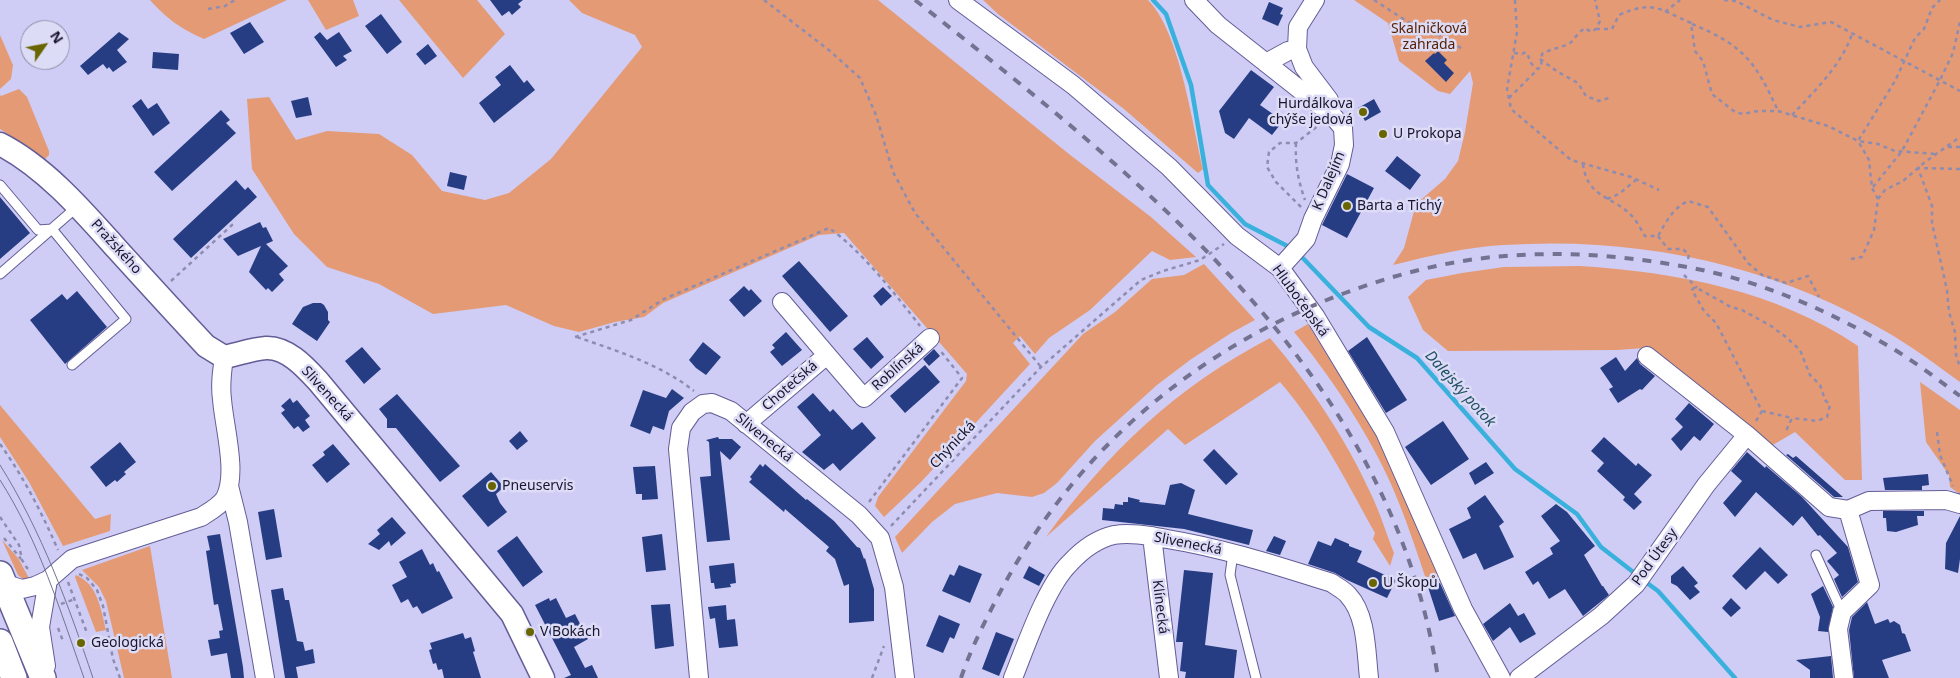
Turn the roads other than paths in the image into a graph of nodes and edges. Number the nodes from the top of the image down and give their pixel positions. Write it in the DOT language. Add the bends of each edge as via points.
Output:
graph roads {
  1 [pos="958,0"];
  2 [pos="1194,0"];
  3 [pos="1315,0"];
  4 [pos="1297,49"];
  5 [pos="1266,63"];
  6 [pos="1332,115"];
  7 [pos="0,144"];
  8 [pos="0,185"];
  9 [pos="78,206"];
  10 [pos="52,229"];
  11 [pos="1285,262"];
  12 [pos="0,274"];
  13 [pos="782,302"];
  14 [pos="930,338"];
  15 [pos="827,354"];
  16 [pos="1647,356"];
  17 [pos="224,357"];
  18 [pos="72,365"];
  19 [pos="746,424"];
  20 [pos="1747,435"];
  21 [pos="229,486"];
  22 [pos="1957,503"];
  23 [pos="1848,510"];
  24 [pos="1152,536"];
  25 [pos="1234,553"];
  26 [pos="1816,555"];
  27 [pos="2,579"];
  28 [pos="48,580"];
  29 [pos="1842,612"];
  30 [pos="0,642"];
  31 [pos="0,669"];
  32 [pos="6,678"];
  33 [pos="14,678"];
  34 [pos="43,678"];
  35 [pos="48,678"];
  36 [pos="265,678"];
  37 [pos="544,678"];
  38 [pos="699,678"];
  39 [pos="905,678"];
  40 [pos="1013,678"];
  41 [pos="1169,678"];
  42 [pos="1256,678"];
  43 [pos="1370,678"];
  44 [pos="1501,678"];
  45 [pos="1519,678"];
  46 [pos="1844,678"];
  1 -- 11 [label="street, Hlubočepská" via="1073,85 1169,167 1237,236"];
  2 -- 5 [label="street, K Dalejím" via="1218,25"];
  3 -- 4 [label="street" via="1298,27"];
  4 -- 5 [label="street"];
  4 -- 6 [label="street" via="1304,67 1329,100"];
  5 -- 6 [label="street, K Dalejím"];
  6 -- 11 [label="street, K Dalejím" via="1343,128 1340,164 1310,216 1306,239"];
  7 -- 9 [label="street, Pražského" via="44,175"];
  8 -- 10 [label="lane" via="38,230"];
  9 -- 10 [label="lane"];
  9 -- 17 [label="street, Pražského" via="206,346"];
  10 -- 12 [label="lane"];
  10 -- 18 [label="lane" via="126,319"];
  11 -- 44 [label="street, Hlubočepská" via="1385,432 1463,609"];
  13 -- 15 [label="street, Chotečská"];
  14 -- 15 [label="street, Roblínská" via="864,398"];
  15 -- 19 [label="street, Chotečská"];
  16 -- 20 [label="street"];
  17 -- 21 [label="street" via="221,382"];
  17 -- 37 [label="street, Slivenecká" via="266,348 276,349 286,353 318,381 512,614"];
  19 -- 38 [label="street, Slivenecká" via="731,411 712,403 703,404 692,412 681,428 678,449"];
  19 -- 39 [label="street, Slivenecká" via="859,515 880,538 894,587"];
  20 -- 23 [label="street" via="1829,507"];
  20 -- 45 [label="street, Pod Útesy" via="1706,485 1641,577 1601,616"];
  21 -- 28 [label="street" via="225,499 201,517 88,552 64,564"];
  21 -- 36 [label="street"];
  22 -- 23 [label="street" via="1930,499 1869,501"];
  23 -- 29 [label="street" via="1870,585"];
  24 -- 25 [label="street, Slivenecká" via="1203,544"];
  24 -- 40 [label="street, Slivenecká" via="1116,535 1098,540 1068,564 1055,582"];
  24 -- 41 [label="street, Klínecká"];
  25 -- 42 [label="lane" via="1230,575"];
  25 -- 43 [label="street, Slivenecká" via="1332,583 1348,595 1360,617"];
  26 -- 29 [label="lane"];
  27 -- 28 [label="street" via="22,589"];
  27 -- 34 [label="main road"];
  28 -- 35 [label="street" via="40,627"];
  29 -- 46 [label="street" via="1838,629"];
  30 -- 33 [label="main road"];
  31 -- 32 [label="main road"];
}
